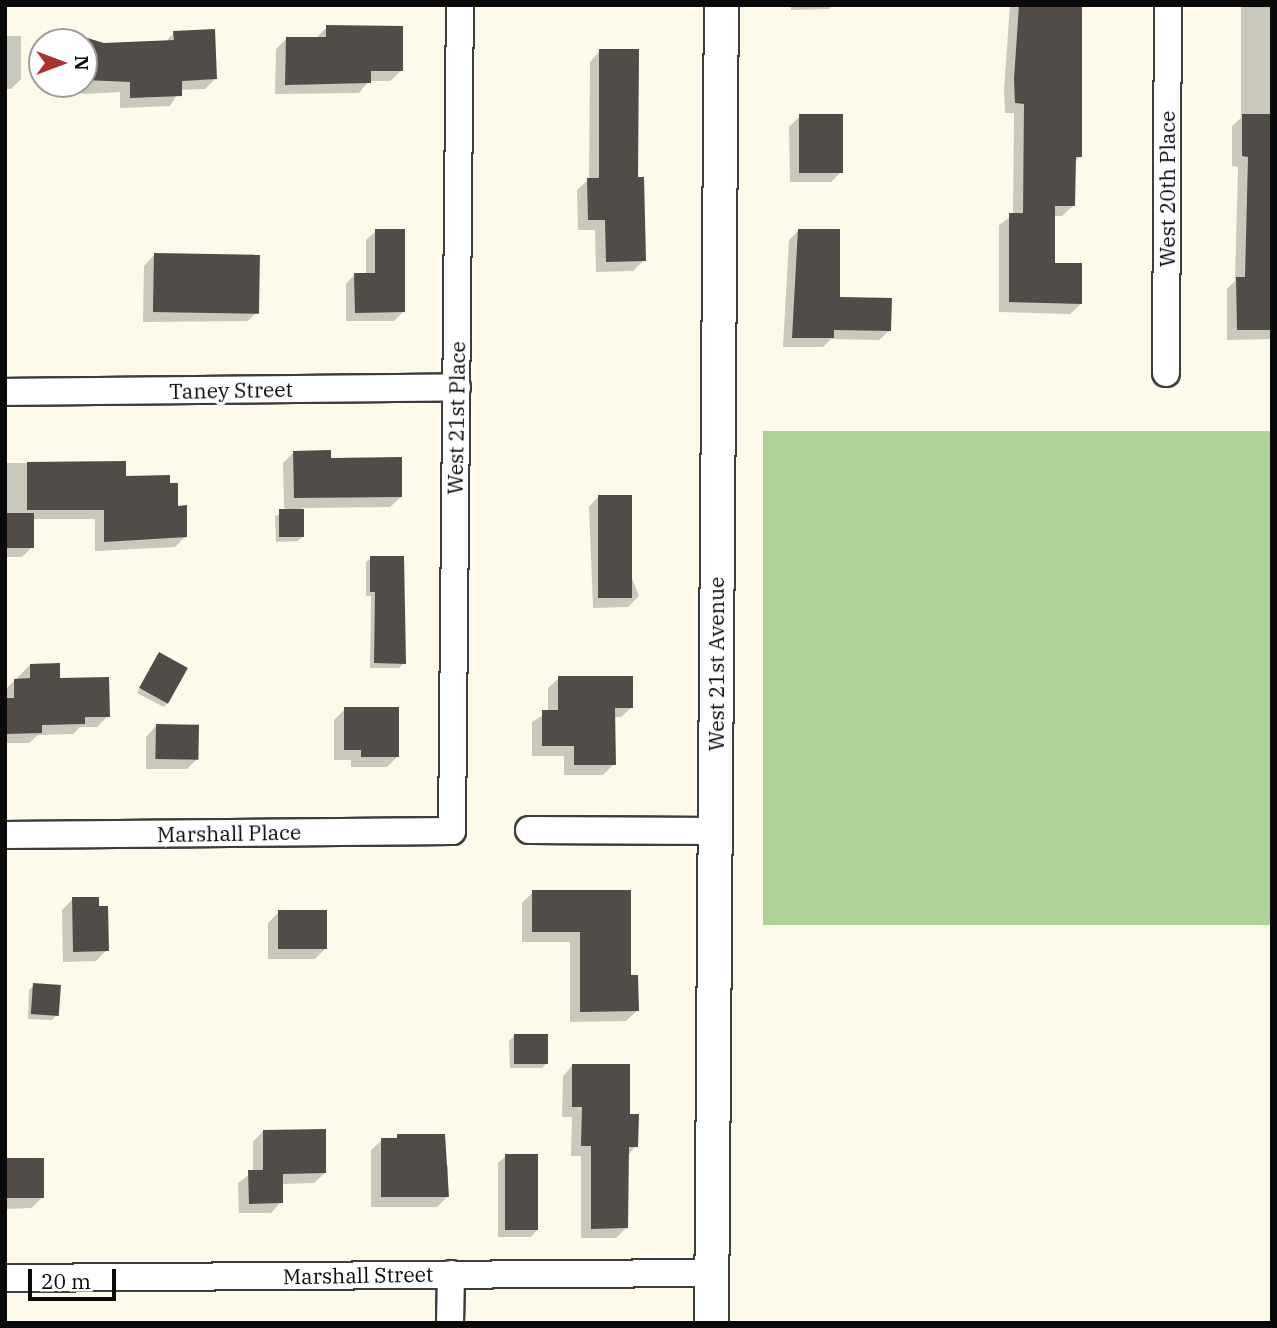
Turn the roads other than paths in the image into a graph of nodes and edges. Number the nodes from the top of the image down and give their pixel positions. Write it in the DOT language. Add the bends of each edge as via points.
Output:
graph roads {
  1 [pos="460,5"];
  2 [pos="721,5"];
  3 [pos="1168,5"];
  4 [pos="1166,373"];
  5 [pos="457,387"];
  6 [pos="5,392"];
  7 [pos="529,830"];
  8 [pos="452,831"];
  9 [pos="715,831"];
  10 [pos="5,835"];
  11 [pos="712,1273"];
  12 [pos="451,1274"];
  13 [pos="5,1278"];
  14 [pos="450,1323"];
  15 [pos="711,1323"];
  1 -- 5 [label="street, West 21st Place"];
  2 -- 9 [label="street, West 21st Avenue"];
  3 -- 4 [label="street, West 20th Place"];
  5 -- 6 [label="street, Taney Street"];
  5 -- 8 [label="street, West 21st Place"];
  7 -- 9 [label="street"];
  8 -- 10 [label="street, Marshall Place"];
  9 -- 11 [label="street, West 21st Avenue"];
  11 -- 12 [label="street, Marshall Street"];
  11 -- 15 [label="street, West 21st Avenue"];
  12 -- 13 [label="street, Marshall Street"];
  12 -- 14 [label="street"];
}
